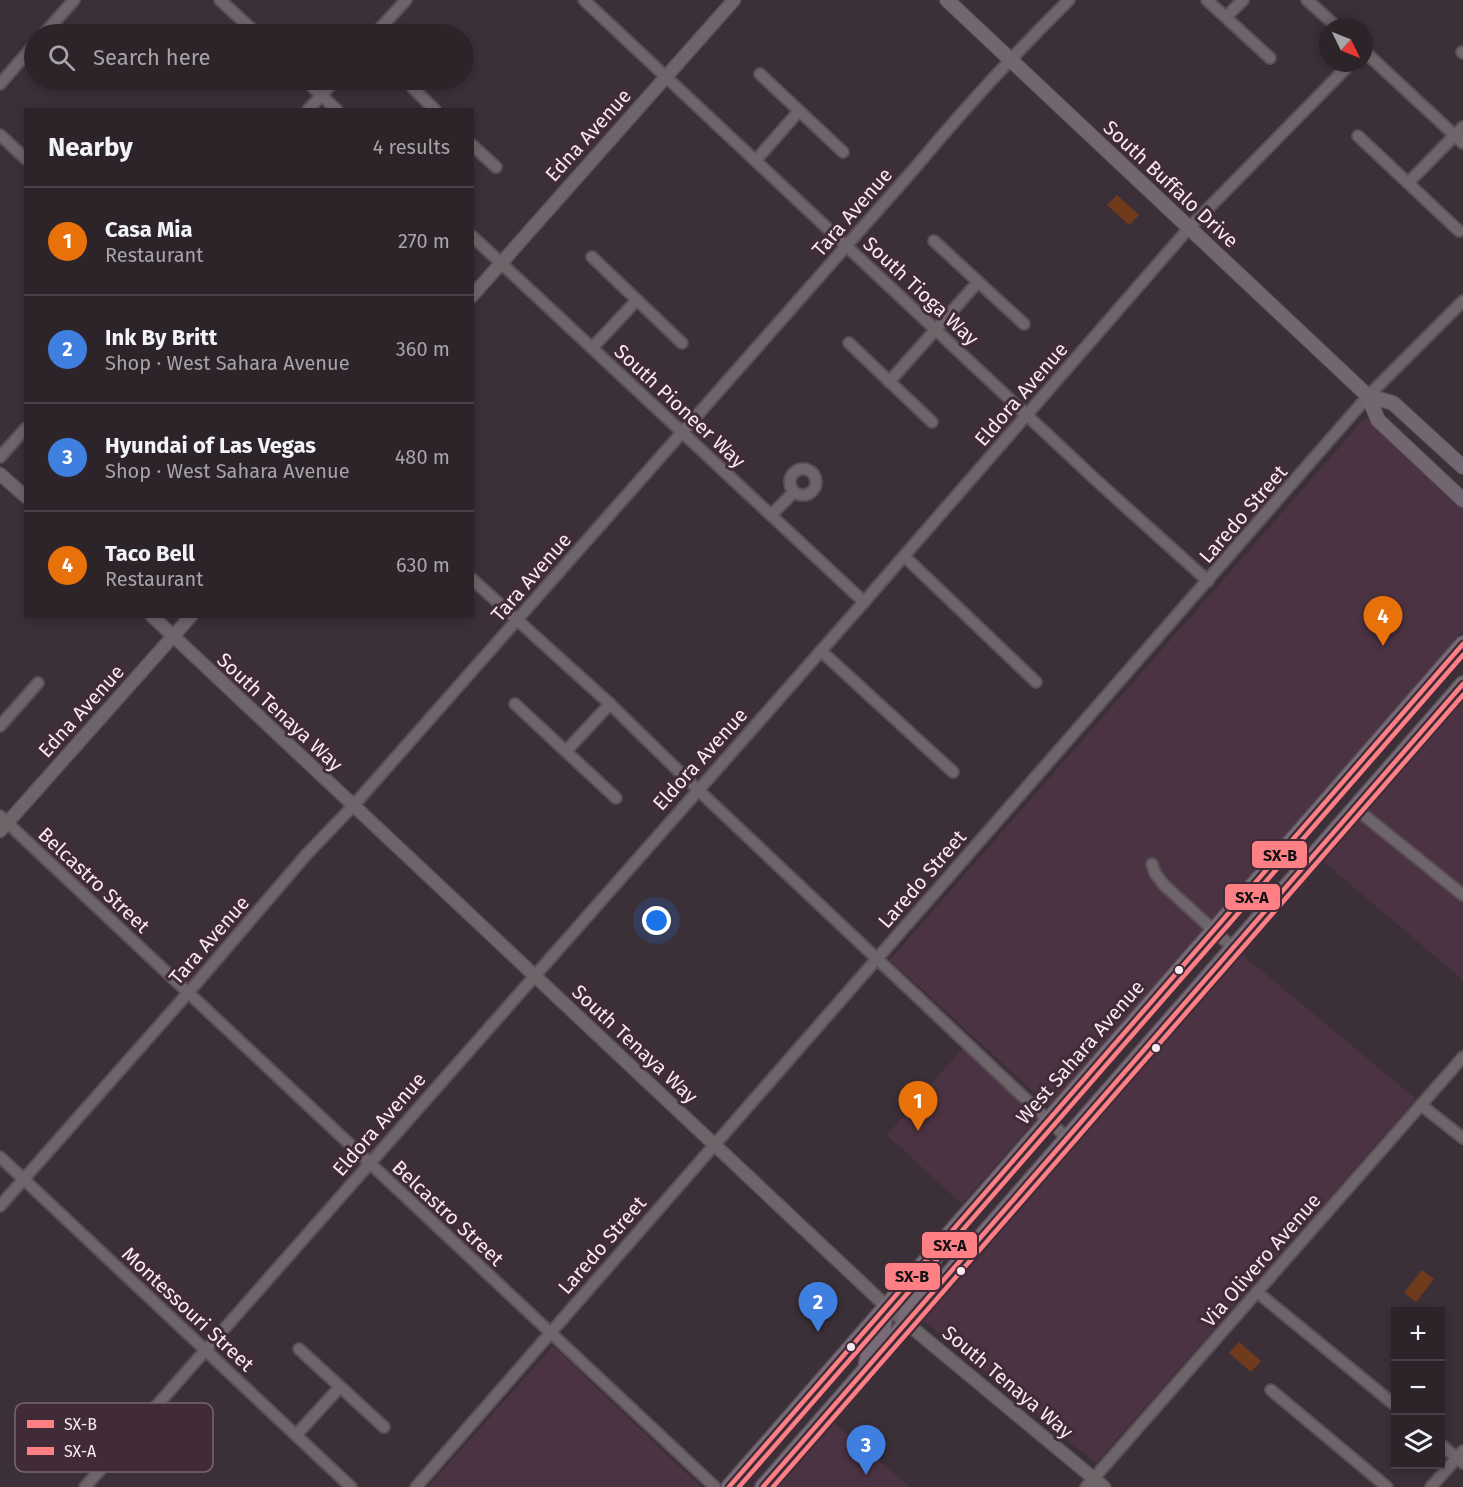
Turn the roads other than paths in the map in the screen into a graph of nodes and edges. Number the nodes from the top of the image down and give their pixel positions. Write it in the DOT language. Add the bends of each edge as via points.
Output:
graph roads {
  1 [pos="75,0"];
  2 [pos="220,0"];
  3 [pos="406,0"];
  4 [pos="584,0"];
  5 [pos="734,0"];
  6 [pos="948,0"];
  7 [pos="1069,0"];
  8 [pos="1208,0"];
  9 [pos="1243,0"];
  10 [pos="1307,0"];
  11 [pos="1226,17"];
  12 [pos="1327,18"];
  13 [pos="53,24"];
  14 [pos="246,24"];
  15 [pos="384,24"];
  16 [pos="24,56"];
  17 [pos="1270,58"];
  18 [pos="1010,59"];
  19 [pos="1373,59"];
  20 [pos="1342,72"];
  21 [pos="759,74"];
  22 [pos="667,76"];
  23 [pos="0,84"];
  24 [pos="316,90"];
  25 [pos="326,90"];
  26 [pos="415,90"];
  27 [pos="321,95"];
  28 [pos="310,108"];
  29 [pos="335,108"];
  30 [pos="433,108"];
  31 [pos="799,111"];
  32 [pos="0,135"];
  33 [pos="1460,135"];
  34 [pos="1358,136"];
  35 [pos="474,147"];
  36 [pos="843,152"];
  37 [pos="24,157"];
  38 [pos="756,160"];
  39 [pos="496,167"];
  40 [pos="1408,183"];
  41 [pos="1189,228"];
  42 [pos="1459,231"];
  43 [pos="474,238"];
  44 [pos="934,241"];
  45 [pos="847,246"];
  46 [pos="592,257"];
  47 [pos="501,263"];
  48 [pos="978,282"];
  49 [pos="474,294"];
  50 [pos="637,300"];
  51 [pos="1463,301"];
  52 [pos="1024,324"];
  53 [pos="936,330"];
  54 [pos="682,343"];
  55 [pos="849,344"];
  56 [pos="592,348"];
  57 [pos="890,382"];
  58 [pos="1368,396"];
  59 [pos="1027,415"];
  60 [pos="932,422"];
  61 [pos="24,430"];
  62 [pos="682,432"];
  63 [pos="0,457"];
  64 [pos="1463,467"];
  65 [pos="0,474"];
  66 [pos="794,492"];
  67 [pos="24,495"];
  68 [pos="1463,500"];
  69 [pos="771,515"];
  70 [pos="904,556"];
  71 [pos="474,581"];
  72 [pos="1208,581"];
  73 [pos="864,602"];
  74 [pos="154,618"];
  75 [pos="189,618"];
  76 [pos="518,620"];
  77 [pos="173,637"];
  78 [pos="1463,644"];
  79 [pos="821,651"];
  80 [pos="1036,682"];
  81 [pos="38,683"];
  82 [pos="1463,684"];
  83 [pos="515,704"];
  84 [pos="610,704"];
  85 [pos="0,726"];
  86 [pos="1375,744"];
  87 [pos="566,751"];
  88 [pos="1398,758"];
  89 [pos="953,772"];
  90 [pos="698,789"];
  91 [pos="616,798"];
  92 [pos="353,806"];
  93 [pos="1355,808"];
  94 [pos="2,824"];
  95 [pos="1152,864"];
  96 [pos="1463,895"];
  97 [pos="1213,931"];
  98 [pos="1233,948"];
  99 [pos="878,958"];
  100 [pos="533,976"];
  101 [pos="188,993"];
  102 [pos="1463,1057"];
  103 [pos="1421,1105"];
  104 [pos="1048,1119"];
  105 [pos="1067,1138"];
  106 [pos="1463,1138"];
  107 [pos="714,1145"];
  108 [pos="0,1157"];
  109 [pos="369,1163"];
  110 [pos="23,1180"];
  111 [pos="0,1206"];
  112 [pos="943,1241"];
  113 [pos="1257,1292"];
  114 [pos="886,1306"];
  115 [pos="906,1323"];
  116 [pos="550,1333"];
  117 [pos="299,1349"];
  118 [pos="205,1350"];
  119 [pos="866,1368"];
  120 [pos="340,1387"];
  121 [pos="1271,1390"];
  122 [pos="159,1403"];
  123 [pos="1391,1403"];
  124 [pos="384,1426"];
  125 [pos="296,1435"];
  126 [pos="1445,1447"];
  127 [pos="1461,1457"];
  128 [pos="98,1472"];
  129 [pos="1090,1483"];
  130 [pos="85,1487"];
  131 [pos="351,1487"];
  132 [pos="416,1487"];
  133 [pos="715,1487"];
  134 [pos="729,1487"];
  135 [pos="763,1487"];
  136 [pos="1104,1487"];
  137 [pos="1387,1487"];
  138 [pos="1431,1487"];
  1 -- 13 [label="street"];
  2 -- 14 [label="street"];
  3 -- 15 [label="street"];
  4 -- 22 [label="street, South Tioga Way"];
  5 -- 22 [label="street, Edna Avenue"];
  6 -- 18 [label="main road, South Buffalo Drive"];
  7 -- 18 [label="street, Tara Avenue"];
  8 -- 11 [label="street"];
  9 -- 11 [label="street"];
  10 -- 12 [label="street"];
  11 -- 17 [label="street"];
  16 -- 23 [label="street"];
  18 -- 41 [label="main road, South Buffalo Drive"];
  18 -- 45 [label="street, Tara Avenue"];
  19 -- 33 [label="street"];
  20 -- 41 [label="street, Eldora Avenue"];
  21 -- 31 [label="street"];
  22 -- 38 [label="street, South Tioga Way"];
  22 -- 47 [label="street, Edna Avenue"];
  24 -- 27 [label="street"];
  25 -- 27 [label="street"];
  26 -- 30 [label="street"];
  27 -- 28 [label="street"];
  27 -- 29 [label="street"];
  31 -- 36 [label="street"];
  31 -- 38 [label="street"];
  32 -- 37 [label="street"];
  33 -- 40 [label="street"];
  34 -- 40 [label="street"];
  35 -- 39 [label="street"];
  38 -- 45 [label="street, South Tioga Way"];
  40 -- 42 [label="street"];
  41 -- 58 [label="main road, South Buffalo Drive"];
  41 -- 59 [label="street, Eldora Avenue"];
  43 -- 47 [label="street, South Pioneer Way"];
  44 -- 48 [label="street"];
  45 -- 53 [label="street, South Tioga Way"];
  45 -- 62 [label="street, Tara Avenue"];
  46 -- 50 [label="street"];
  47 -- 49 [label="street, Edna Avenue"];
  47 -- 56 [label="street, South Pioneer Way"];
  48 -- 52 [label="street"];
  48 -- 53 [label="street"];
  50 -- 54 [label="street"];
  50 -- 56 [label="street"];
  51 -- 58 [label="street, Laredo Street"];
  53 -- 57 [label="street"];
  53 -- 59 [label="street, South Tioga Way"];
  55 -- 57 [label="street"];
  56 -- 62 [label="street, South Pioneer Way"];
  57 -- 60 [label="street"];
  58 -- 64 [label="main road, South Buffalo Drive" via="1393,403"];
  58 -- 68 [label="main road, South Buffalo Drive" via="1378,420"];
  58 -- 72 [label="street, Laredo Street"];
  59 -- 70 [label="street, Eldora Avenue"];
  59 -- 72 [label="street, South Tioga Way"];
  61 -- 63 [label="street"];
  62 -- 69 [label="street, South Pioneer Way"];
  62 -- 76 [label="street, Tara Avenue"];
  65 -- 67 [label="street"];
  66 -- 69 [label="street"];
  69 -- 73 [label="street, South Pioneer Way"];
  70 -- 73 [label="street, Eldora Avenue"];
  70 -- 80 [label="street"];
  71 -- 76 [label="street"];
  72 -- 99 [label="street, Laredo Street"];
  73 -- 79 [label="street, Eldora Avenue"];
  74 -- 77 [label="street, South Tenaya Way"];
  75 -- 77 [label="street, Edna Avenue"];
  76 -- 84 [label="street"];
  76 -- 92 [label="street, Tara Avenue"];
  77 -- 92 [label="street, South Tenaya Way"];
  77 -- 94 [label="street, Edna Avenue"];
  78 -- 86 [label="main road, West Sahara Avenue"];
  79 -- 89 [label="street"];
  79 -- 90 [label="street, Eldora Avenue"];
  81 -- 85 [label="street"];
  82 -- 88 [label="main road"];
  83 -- 87 [label="street"];
  84 -- 87 [label="street"];
  84 -- 90 [label="street"];
  86 -- 88 [label="main road"];
  86 -- 97 [label="main road, West Sahara Avenue"];
  87 -- 91 [label="street"];
  88 -- 93 [label="main road"];
  90 -- 99 [label="street"];
  90 -- 100 [label="street, Eldora Avenue"];
  92 -- 100 [label="street, South Tenaya Way"];
  92 -- 101 [label="street, Tara Avenue"];
  93 -- 96 [label="street"];
  93 -- 98 [label="main road"];
  94 -- 101 [label="street, Belcastro Street"];
  95 -- 97 [label="street" via="1161,881"];
  97 -- 98 [label="street"];
  97 -- 104 [label="main road, West Sahara Avenue"];
  98 -- 105 [label="main road"];
  99 -- 104 [label="street"];
  99 -- 107 [label="street, Laredo Street"];
  100 -- 107 [label="street, South Tenaya Way"];
  100 -- 109 [label="street, Eldora Avenue"];
  101 -- 109 [label="street, Belcastro Street"];
  101 -- 110 [label="street, Tara Avenue"];
  102 -- 103 [label="street, Via Olivero Avenue"];
  103 -- 106 [label="street"];
  103 -- 113 [label="street, Via Olivero Avenue"];
  104 -- 105 [label="street"];
  104 -- 112 [label="main road, West Sahara Avenue"];
  105 -- 115 [label="main road"];
  107 -- 114 [label="street, South Tenaya Way"];
  107 -- 116 [label="street, Laredo Street"];
  108 -- 110 [label="street, Montessouri Street"];
  109 -- 116 [label="street, Belcastro Street"];
  109 -- 118 [label="street, Eldora Avenue"];
  110 -- 111 [label="street, Tara Avenue"];
  110 -- 118 [label="street, Montessouri Street"];
  112 -- 114 [label="main road, West Sahara Avenue"];
  112 -- 115 [label="main road" via="923,1282 909,1299"];
  113 -- 123 [label="street"];
  113 -- 129 [label="street, Via Olivero Avenue"];
  114 -- 115 [label="street, South Tenaya Way"];
  114 -- 119 [label="main road" via="883,1329 870,1345"];
  114 -- 134 [label="main road, West Sahara Avenue"];
  115 -- 119 [label="main road"];
  115 -- 129 [label="street, South Tenaya Way"];
  116 -- 132 [label="street, Laredo Street"];
  116 -- 133 [label="street, Belcastro Street"];
  117 -- 120 [label="street"];
  118 -- 122 [label="street, Eldora Avenue"];
  118 -- 125 [label="street, Montessouri Street"];
  119 -- 135 [label="main road"];
  120 -- 124 [label="street"];
  120 -- 125 [label="street"];
  121 -- 137 [label="street"];
  125 -- 131 [label="street, Montessouri Street"];
  126 -- 127 [label="street"];
  127 -- 138 [label="street"];
  128 -- 130 [label="street, Eldora Avenue"];
  129 -- 136 [label="street, South Tenaya Way"];
}
